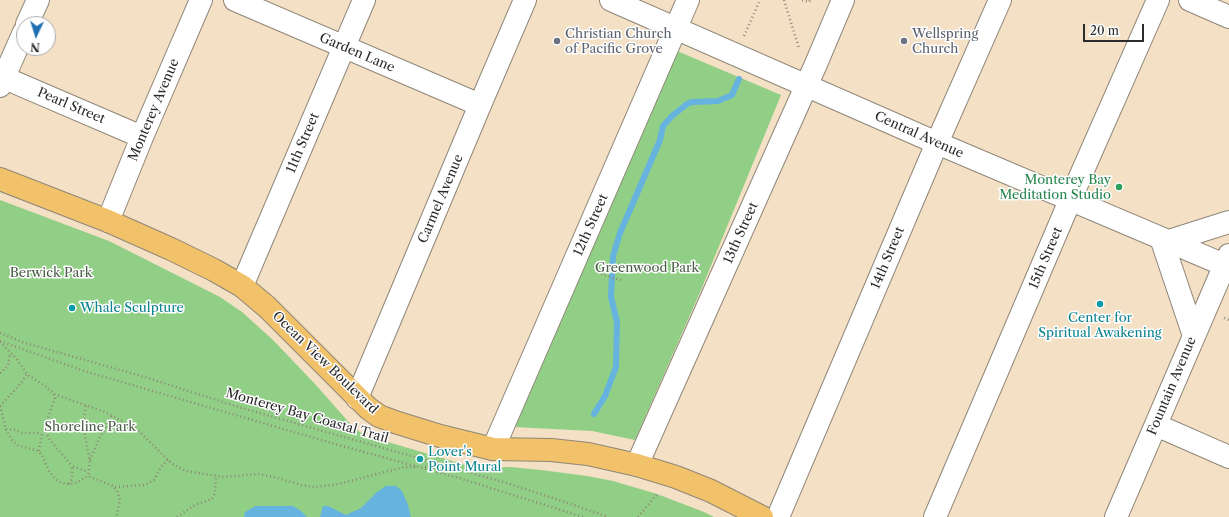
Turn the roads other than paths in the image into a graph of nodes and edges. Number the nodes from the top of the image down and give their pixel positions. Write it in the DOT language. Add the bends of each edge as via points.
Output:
graph roads {
  1 [pos="38,0"];
  2 [pos="201,0"];
  3 [pos="235,0"];
  4 [pos="364,0"];
  5 [pos="525,0"];
  6 [pos="611,0"];
  7 [pos="688,0"];
  8 [pos="843,0"];
  9 [pos="1000,0"];
  10 [pos="1158,0"];
  11 [pos="1190,0"];
  12 [pos="31,16"];
  13 [pos="1229,17"];
  14 [pos="676,28"];
  15 [pos="344,47"];
  16 [pos="16,49"];
  17 [pos="1,80"];
  18 [pos="807,85"];
  19 [pos="480,105"];
  20 [pos="142,137"];
  21 [pos="937,143"];
  22 [pos="0,179"];
  23 [pos="1071,200"];
  24 [pos="108,221"];
  25 [pos="1229,222"];
  26 [pos="1165,240"];
  27 [pos="1228,263"];
  28 [pos="242,286"];
  29 [pos="1194,336"];
  30 [pos="357,398"];
  31 [pos="1156,425"];
  32 [pos="493,449"];
  33 [pos="1229,457"];
  34 [pos="637,465"];
  35 [pos="762,517"];
  36 [pos="778,517"];
  37 [pos="934,517"];
  38 [pos="1116,517"];
  1 -- 12 [label="street"];
  2 -- 20 [label="street, Monterey Avenue"];
  3 -- 15 [label="street, Garden Lane"];
  4 -- 15 [label="street, 11th Street"];
  5 -- 19 [label="street, Carmel Avenue"];
  6 -- 14 [label="street, Central Avenue"];
  7 -- 14 [label="street, 12th Street"];
  8 -- 18 [label="street, 13th Street"];
  9 -- 21 [label="street, 14th Street"];
  10 -- 23 [label="street, 15th Street"];
  11 -- 13 [label="street"];
  14 -- 18 [label="street, Central Avenue"];
  14 -- 32 [label="street, 12th Street"];
  15 -- 19 [label="street, Garden Lane"];
  15 -- 28 [label="street, 11th Street"];
  16 -- 17 [label="street"];
  17 -- 20 [label="street, Pearl Street"];
  18 -- 21 [label="street, Central Avenue"];
  18 -- 34 [label="street, 13th Street"];
  19 -- 30 [label="street, Carmel Avenue"];
  20 -- 24 [label="street, Monterey Avenue"];
  21 -- 23 [label="street, Central Avenue"];
  21 -- 36 [label="street, 14th Street"];
  22 -- 24 [label="main road, Ocean View Boulevard"];
  23 -- 26 [label="street, Central Avenue"];
  23 -- 37 [label="street, 15th Street"];
  24 -- 28 [label="main road, Ocean View Boulevard" via="196,261"];
  25 -- 26 [label="street"];
  26 -- 27 [label="street, Central Avenue"];
  26 -- 29 [label="street"];
  27 -- 29 [label="street, Fountain Avenue"];
  28 -- 30 [label="main road, Ocean View Boulevard" via="273,313"];
  29 -- 31 [label="street, Fountain Avenue"];
  30 -- 32 [label="main road, Ocean View Boulevard" via="379,416 440,436"];
  31 -- 33 [label="street"];
  31 -- 38 [label="street, Fountain Avenue"];
  32 -- 34 [label="main road, Ocean View Boulevard" via="551,450 588,454"];
  34 -- 35 [label="main road, Ocean View Boulevard" via="711,491"];
}
